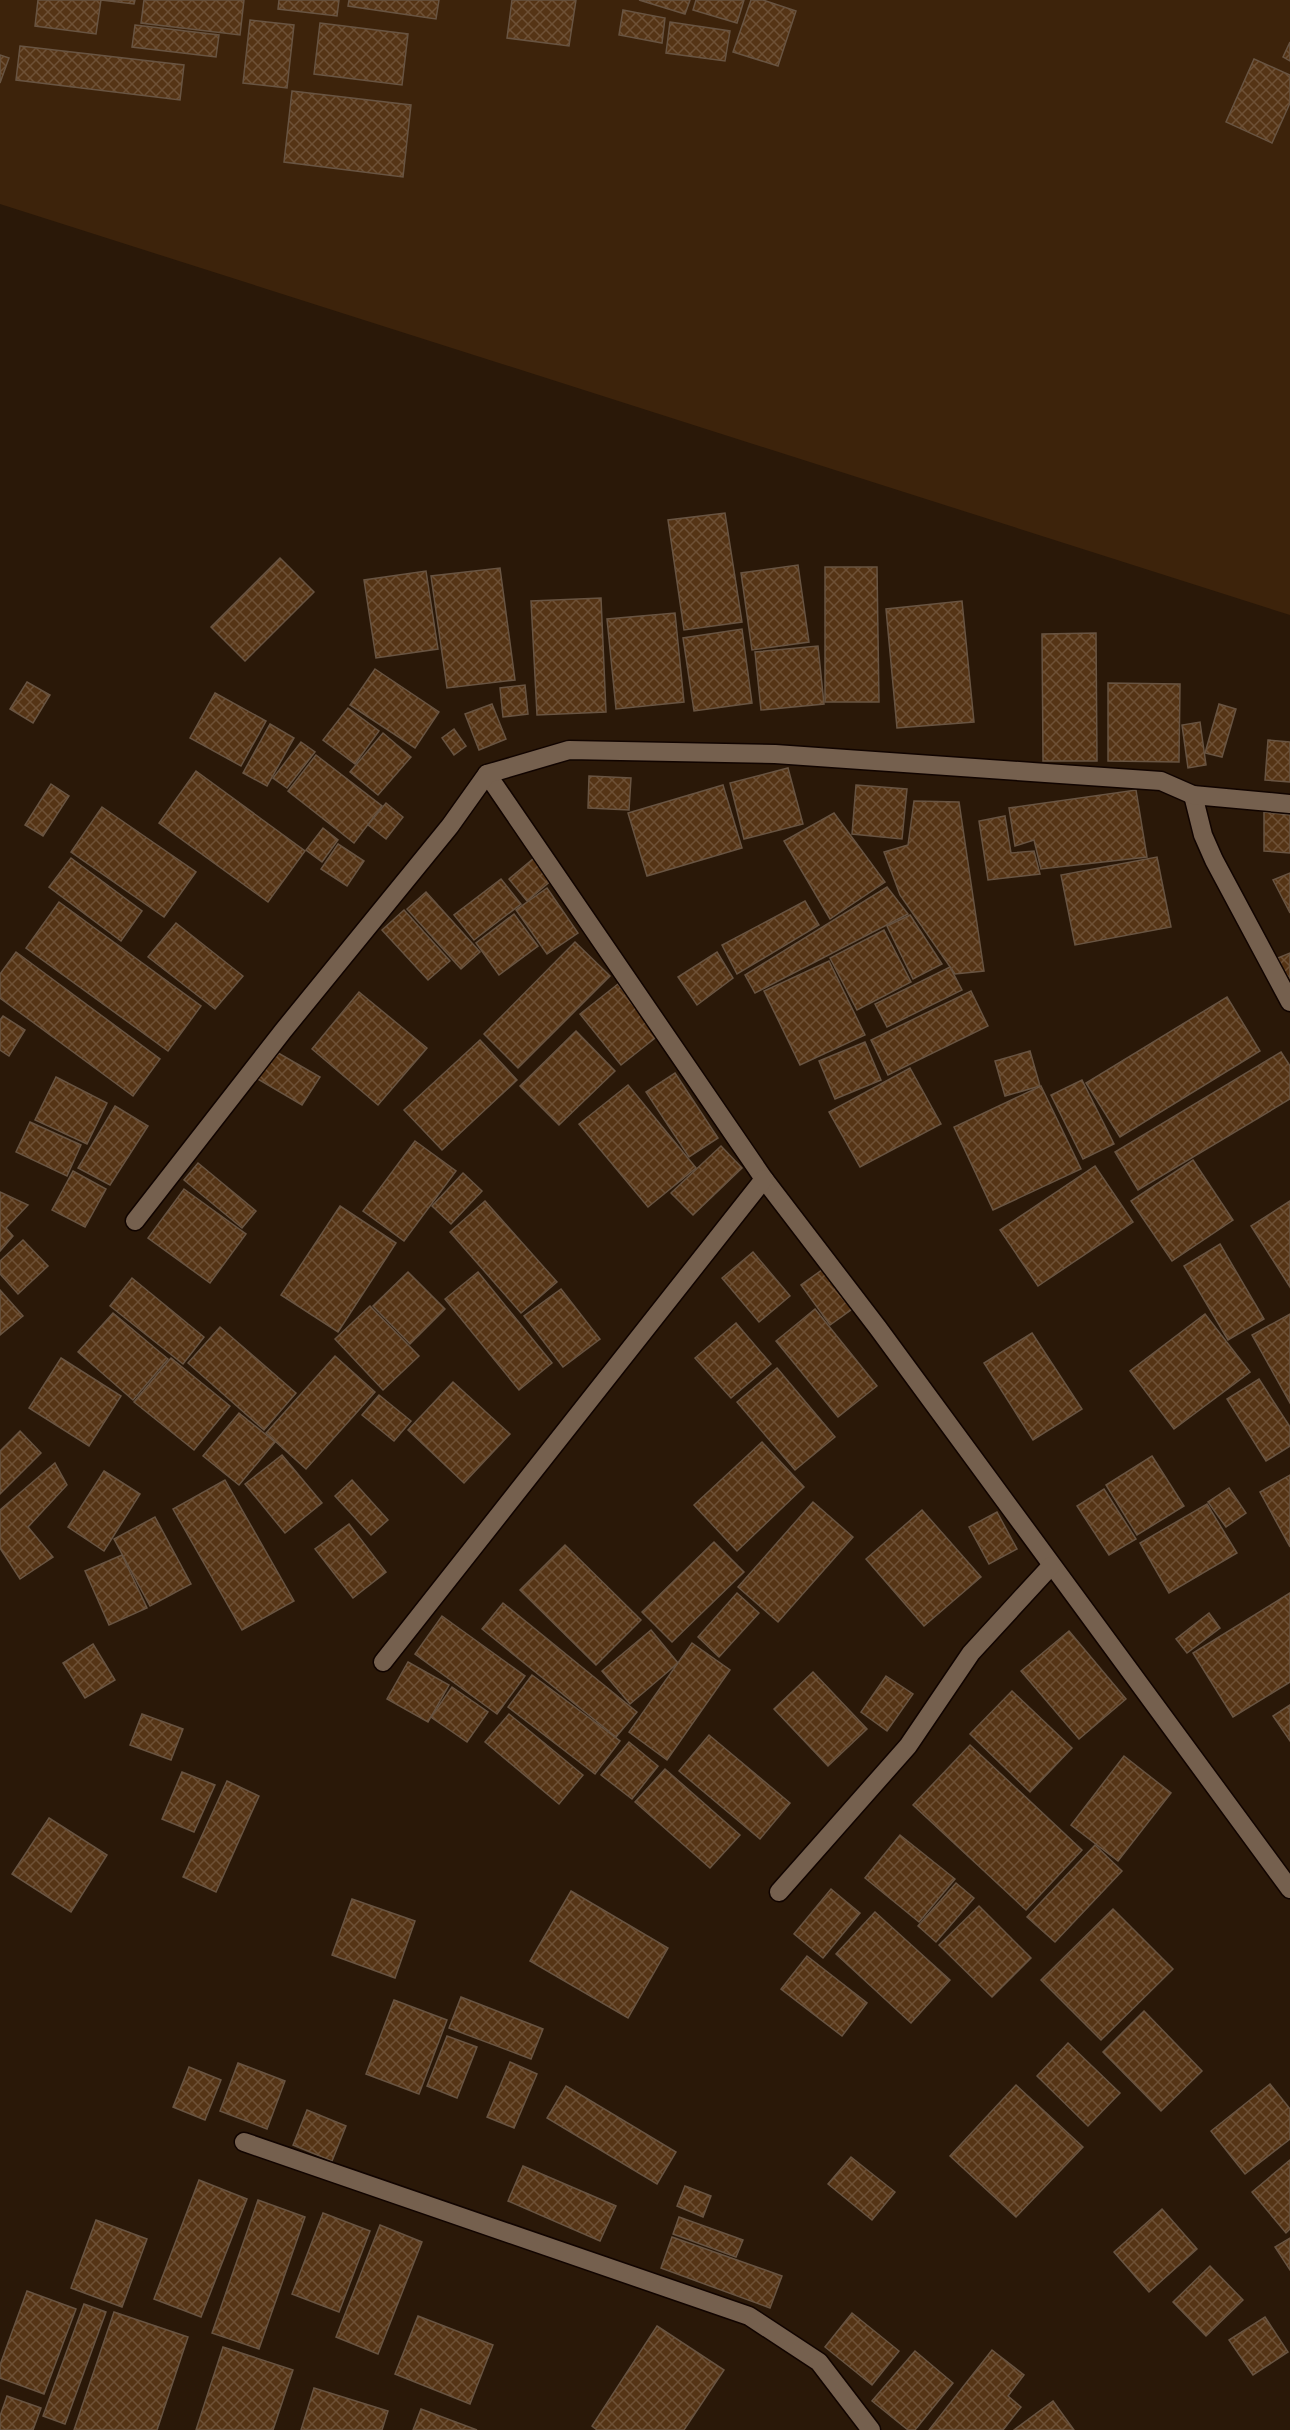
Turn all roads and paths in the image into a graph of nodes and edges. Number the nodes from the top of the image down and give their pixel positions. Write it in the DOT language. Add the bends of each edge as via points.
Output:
graph roads {
  1 [pos="487,774"];
  2 [pos="1193,795"];
  3 [pos="1290,804"];
  4 [pos="1290,1002"];
  5 [pos="764,1179"];
  6 [pos="135,1221"];
  7 [pos="1051,1566"];
  8 [pos="383,1662"];
  9 [pos="1288,1880"];
  10 [pos="779,1892"];
  11 [pos="244,2142"];
  12 [pos="871,2430"];
  1 -- 2 [label="street" via="569,750 775,754 1161,781"];
  1 -- 5 [label="street"];
  1 -- 6 [label="street" via="450,826"];
  2 -- 3 [label="street"];
  2 -- 4 [label="street" via="1214,860"];
  5 -- 7 [label="street"];
  5 -- 8 [label="street"];
  7 -- 9 [label="street"];
  7 -- 10 [label="street" via="971,1653 908,1746"];
  11 -- 12 [label="street" via="749,2316 819,2362"];
}
